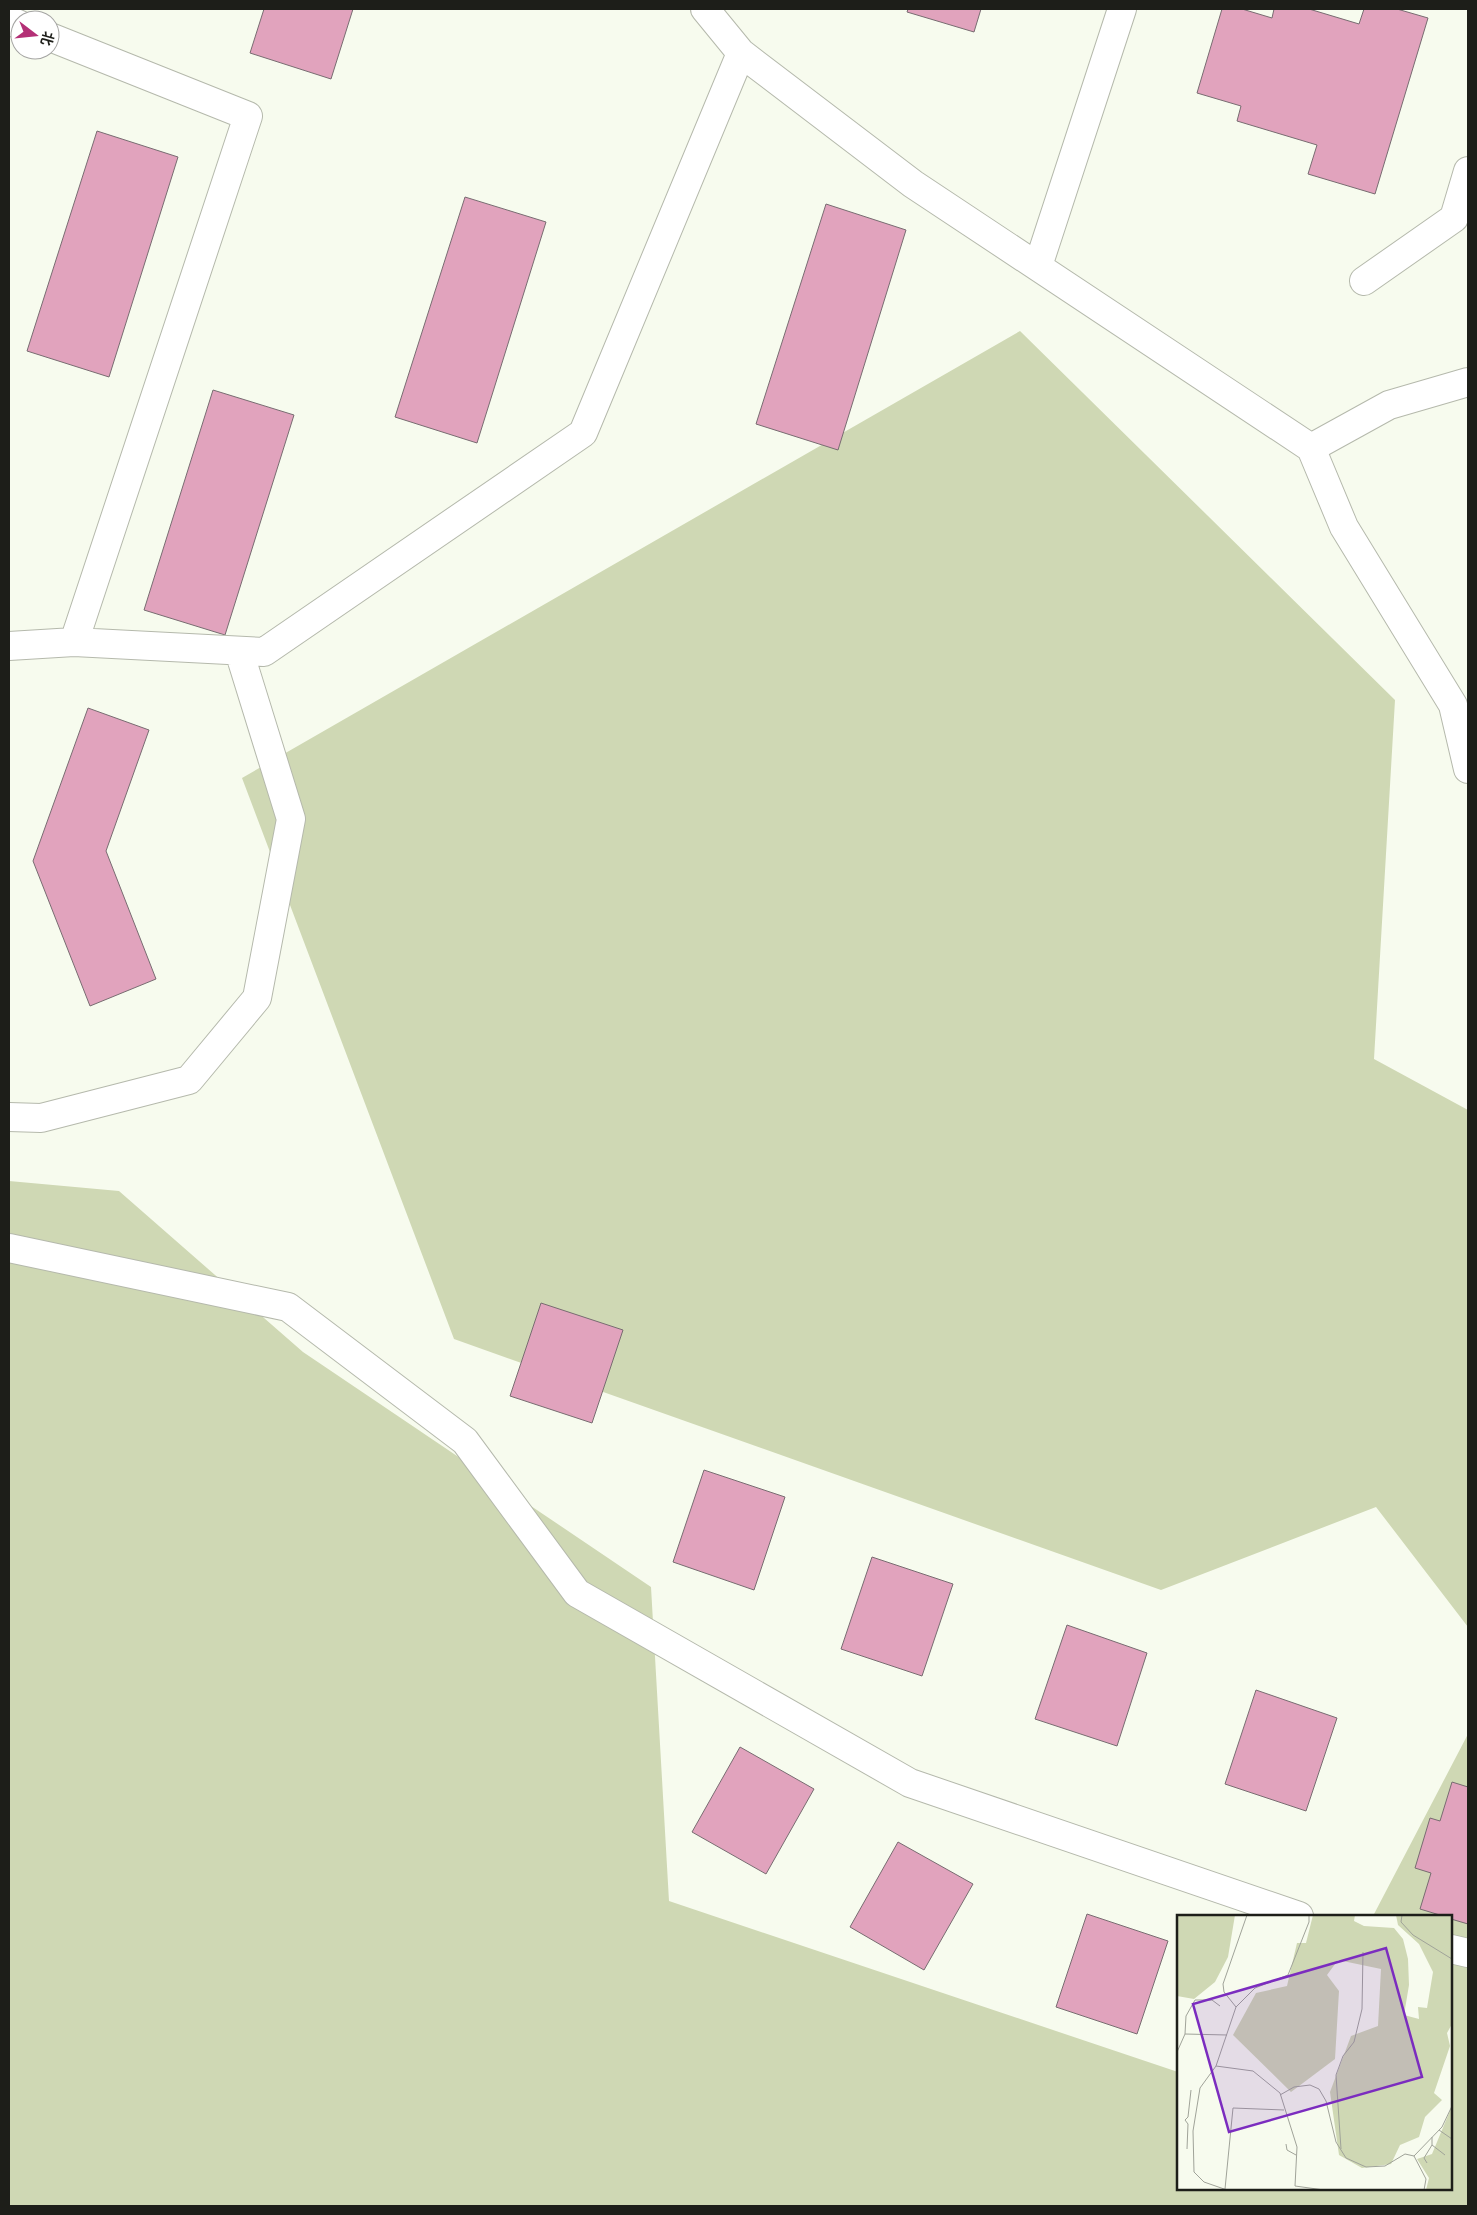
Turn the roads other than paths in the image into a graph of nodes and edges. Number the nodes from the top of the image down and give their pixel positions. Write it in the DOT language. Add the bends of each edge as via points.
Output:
graph roads {
  1 [pos="706,9"];
  2 [pos="1122,9"];
  3 [pos="60,41"];
  4 [pos="740,54"];
  5 [pos="1468,171"];
  6 [pos="1038,266"];
  7 [pos="1364,280"];
  8 [pos="1468,382"];
  9 [pos="1311,448"];
  10 [pos="74,642"];
  11 [pos="9,646"];
  12 [pos="239,651"];
  13 [pos="1468,769"];
  14 [pos="9,1117"];
  15 [pos="9,1248"];
  16 [pos="1296,1915"];
  17 [pos="1452,1949"];
  18 [pos="1468,1953"];
  1 -- 4 [label="street"];
  2 -- 6 [label="street"];
  3 -- 10 [label="street" via="248,116"];
  4 -- 6 [label="street" via="913,184"];
  4 -- 12 [label="street" via="583,433 264,652"];
  5 -- 7 [label="street" via="1454,218"];
  6 -- 9 [label="street"];
  8 -- 9 [label="street" via="1389,404"];
  9 -- 13 [label="street" via="1344,527 1453,705"];
  10 -- 11 [label="street"];
  10 -- 12 [label="street"];
  12 -- 14 [label="street" via="291,820 257,998 189,1080 41,1118"];
  15 -- 16 [label="street" via="288,1307 465,1440 577,1593 910,1783"];
  17 -- 18 [label="street"];
}
